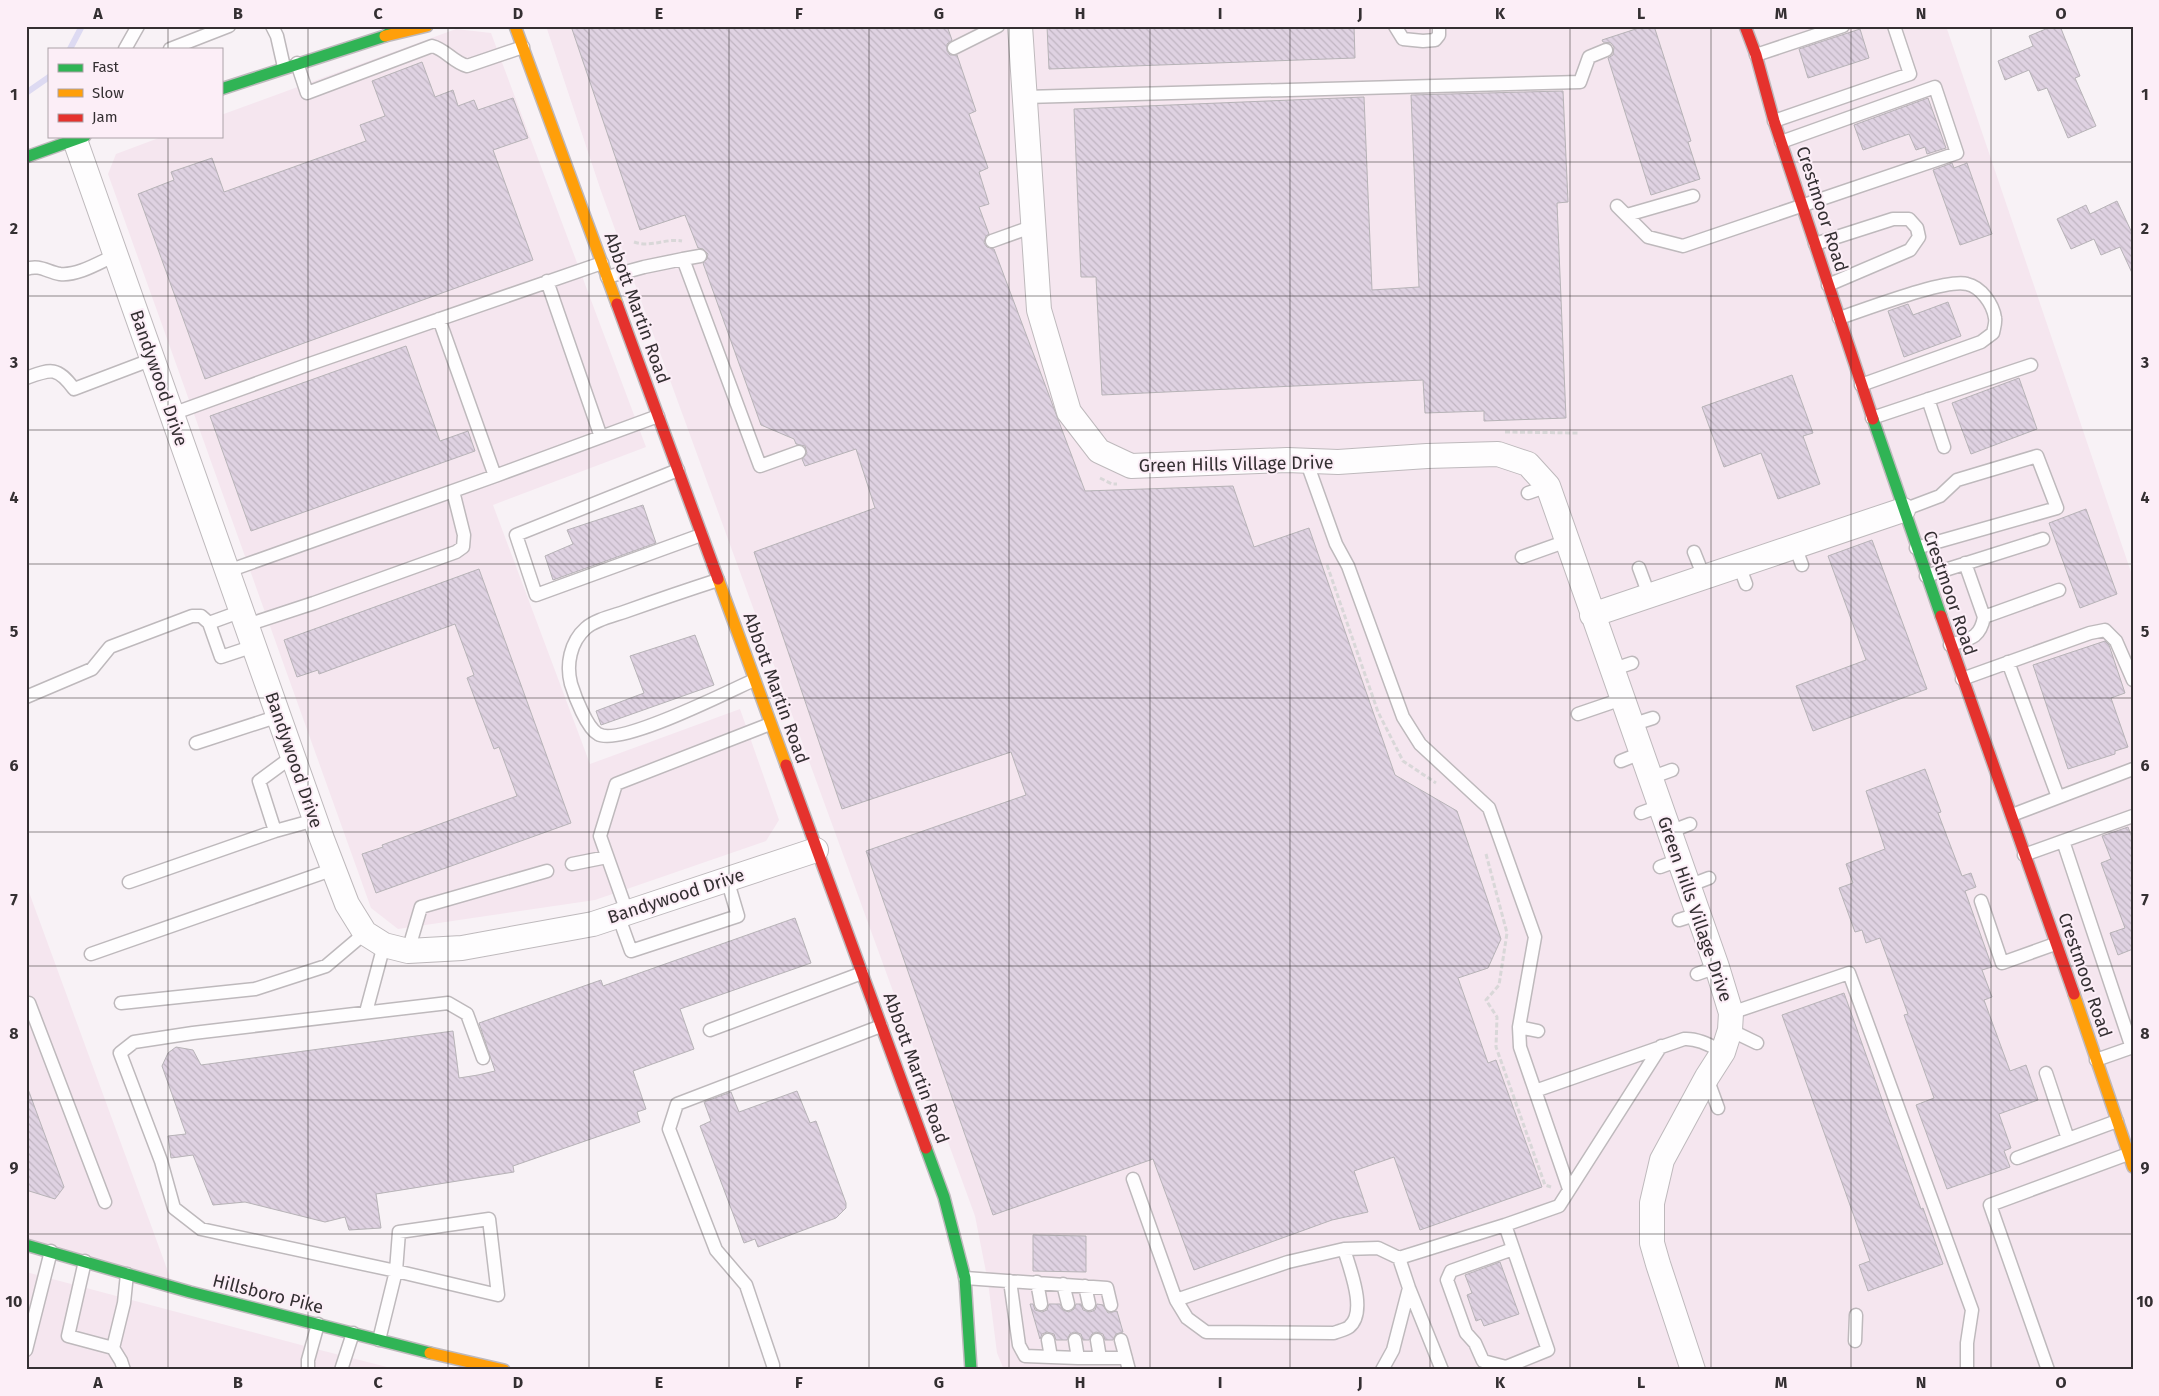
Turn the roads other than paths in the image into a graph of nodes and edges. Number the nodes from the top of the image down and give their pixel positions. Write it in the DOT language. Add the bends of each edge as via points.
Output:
graph roads {
  1 [pos="138,26"];
  2 [pos="229,26"];
  3 [pos="272,26"];
  4 [pos="398,26"];
  5 [pos="427,26"];
  6 [pos="515,26"];
  7 [pos="998,26"];
  8 [pos="1020,26"];
  9 [pos="1395,26"];
  10 [pos="1439,26"];
  11 [pos="1745,26"];
  12 [pos="1843,26"];
  13 [pos="1894,26"];
  14 [pos="385,31"];
  15 [pos="523,47"];
  16 [pos="126,48"];
  17 [pos="173,48"];
  18 [pos="954,48"];
  19 [pos="1606,50"];
  20 [pos="1756,55"];
  21 [pos="297,63"];
  22 [pos="284,67"];
  23 [pos="222,89"];
  24 [pos="1026,97"];
  25 [pos="1774,121"];
  26 [pos="80,138"];
  27 [pos="1781,142"];
  28 [pos="26,157"];
  29 [pos="1693,196"];
  30 [pos="1802,207"];
  31 [pos="1034,226"];
  32 [pos="992,241"];
  33 [pos="1815,244"];
  34 [pos="116,256"];
  35 [pos="700,256"];
  36 [pos="683,259"];
  37 [pos="602,262"];
  38 [pos="26,269"];
  39 [pos="607,277"];
  40 [pos="547,282"];
  41 [pos="1828,285"];
  42 [pos="1839,318"];
  43 [pos="439,319"];
  44 [pos="153,359"];
  45 [pos="2031,365"];
  46 [pos="26,378"];
  47 [pos="1861,385"];
  48 [pos="1928,399"];
  49 [pos="172,414"];
  50 [pos="658,416"];
  51 [pos="1872,418"];
  52 [pos="601,437"];
  53 [pos="1944,447"];
  54 [pos="799,452"];
  55 [pos="1307,463"];
  56 [pos="678,470"];
  57 [pos="495,476"];
  58 [pos="453,491"];
  59 [pos="1903,510"];
  60 [pos="701,535"];
  61 [pos="2043,539"];
  62 [pos="1566,541"];
  63 [pos="1916,548"];
  64 [pos="1694,552"];
  65 [pos="1522,557"];
  66 [pos="1965,564"];
  67 [pos="1639,568"];
  68 [pos="228,571"];
  69 [pos="1926,576"];
  70 [pos="1704,577"];
  71 [pos="718,580"];
  72 [pos="2060,590"];
  73 [pos="1649,595"];
  74 [pos="1592,615"];
  75 [pos="1984,617"];
  76 [pos="208,623"];
  77 [pos="247,627"];
  78 [pos="1950,646"];
  79 [pos="2008,662"];
  80 [pos="1962,679"];
  81 [pos="754,680"];
  82 [pos="2133,680"];
  83 [pos="26,697"];
  84 [pos="1622,699"];
  85 [pos="1578,714"];
  86 [pos="279,716"];
  87 [pos="770,724"];
  88 [pos="196,744"];
  89 [pos="293,756"];
  90 [pos="2133,769"];
  91 [pos="1672,770"];
  92 [pos="1650,778"];
  93 [pos="2058,797"];
  94 [pos="2012,815"];
  95 [pos="2133,816"];
  96 [pos="315,820"];
  97 [pos="274,831"];
  98 [pos="2063,841"];
  99 [pos="816,850"];
  100 [pos="2024,855"];
  101 [pos="608,857"];
  102 [pos="572,864"];
  103 [pos="334,869"];
  104 [pos="547,871"];
  105 [pos="727,879"];
  106 [pos="129,882"];
  107 [pos="1981,901"];
  108 [pos="622,914"];
  109 [pos="374,939"];
  110 [pos="2055,944"];
  111 [pos="408,951"];
  112 [pos="91,954"];
  113 [pos="862,973"];
  114 [pos="27,1001"];
  115 [pos="121,1004"];
  116 [pos="366,1012"];
  117 [pos="881,1026"];
  118 [pos="1519,1027"];
  119 [pos="710,1030"];
  120 [pos="1538,1031"];
  121 [pos="1728,1032"];
  122 [pos="1757,1043"];
  123 [pos="1661,1046"];
  124 [pos="2132,1047"];
  125 [pos="483,1058"];
  126 [pos="2096,1060"];
  127 [pos="2046,1073"];
  128 [pos="1707,1077"];
  129 [pos="1535,1091"];
  130 [pos="1718,1108"];
  131 [pos="2117,1121"];
  132 [pos="2068,1139"];
  133 [pos="2128,1154"];
  134 [pos="2017,1158"];
  135 [pos="2133,1167"];
  136 [pos="1133,1179"];
  137 [pos="1569,1189"];
  138 [pos="105,1202"];
  139 [pos="1505,1225"];
  140 [pos="26,1244"];
  141 [pos="1344,1248"];
  142 [pos="1513,1249"];
  143 [pos="51,1251"];
  144 [pos="1399,1258"];
  145 [pos="85,1261"];
  146 [pos="396,1272"];
  147 [pos="127,1274"];
  148 [pos="965,1278"];
  149 [pos="1010,1281"];
  150 [pos="1037,1282"];
  151 [pos="1064,1284"];
  152 [pos="1085,1286"];
  153 [pos="1409,1288"];
  154 [pos="1176,1300"];
  155 [pos="1041,1304"];
  156 [pos="1068,1304"];
  157 [pos="1089,1304"];
  158 [pos="1111,1305"];
  159 [pos="1856,1315"];
  160 [pos="29,1321"];
  161 [pos="318,1324"];
  162 [pos="353,1334"];
  163 [pos="379,1340"];
  164 [pos="1048,1340"];
  165 [pos="1075,1340"];
  166 [pos="1097,1340"];
  167 [pos="1121,1340"];
  168 [pos="1855,1342"];
  169 [pos="113,1348"];
  170 [pos="26,1350"];
  171 [pos="1051,1357"];
  172 [pos="1078,1358"];
  173 [pos="1100,1358"];
  174 [pos="1127,1364"];
  175 [pos="1506,1368"];
  176 [pos="124,1370"];
  177 [pos="308,1370"];
  178 [pos="341,1370"];
  179 [pos="504,1370"];
  180 [pos="773,1370"];
  181 [pos="971,1370"];
  182 [pos="1382,1370"];
  183 [pos="1442,1370"];
  184 [pos="1693,1370"];
  185 [pos="1967,1370"];
  186 [pos="2048,1370"];
  1 -- 16 [label="lane"];
  2 -- 17 [label="lane"];
  3 -- 22 [label="lane"];
  4 -- 14 [label="main road"];
  5 -- 14 [label="main road"];
  6 -- 15 [label="main road, Abbott Martin Road"];
  7 -- 18 [label="lane"];
  8 -- 24 [label="street, Green Hills Village Drive"];
  9 -- 10 [label="lane" via="1403,39 1423,41 1435,40"];
  11 -- 20 [label="main road, Crestmoor Road"];
  12 -- 20 [label="lane"];
  13 -- 25 [label="lane" via="1910,74"];
  14 -- 21 [label="main road"];
  15 -- 21 [label="lane" via="467,66 432,46 307,93"];
  15 -- 37 [label="main road, Abbott Martin Road"];
  19 -- 24 [label="lane" via="1588,57 1580,82"];
  20 -- 25 [label="main road, Crestmoor Road"];
  21 -- 22 [label="main road"];
  22 -- 23 [label="main road"];
  24 -- 31 [label="street, Green Hills Village Drive"];
  25 -- 27 [label="main road, Crestmoor Road"];
  26 -- 28 [label="main road"];
  26 -- 34 [label="street, Bandywood Drive"];
  27 -- 30 [label="main road, Crestmoor Road"];
  27 -- 30 [label="lane" via="1935,87 1958,153"];
  29 -- 30 [label="lane" via="1622,211 1648,236 1683,246"];
  30 -- 33 [label="main road, Crestmoor Road"];
  31 -- 32 [label="lane"];
  31 -- 55 [label="street, Green Hills Village Drive" via="1039,310 1070,412 1100,451 1131,466 1287,460"];
  33 -- 41 [label="main road, Crestmoor Road"];
  33 -- 41 [label="lane" via="1893,219 1909,219 1917,228 1919,237 1910,250"];
  34 -- 38 [label="lane" via="73,273 60,274 35,266"];
  34 -- 44 [label="street, Bandywood Drive"];
  35 -- 36 [label="lane"];
  36 -- 39 [label="lane"];
  36 -- 54 [label="lane" via="760,466"];
  37 -- 39 [label="main road, Abbott Martin Road"];
  37 -- 40 [label="lane"];
  39 -- 50 [label="main road, Abbott Martin Road"];
  40 -- 43 [label="lane"];
  40 -- 52 [label="lane"];
  41 -- 42 [label="main road, Crestmoor Road"];
  42 -- 47 [label="main road, Crestmoor Road"];
  42 -- 47 [label="lane" via="1947,283 1968,284 1983,293 1992,307 1995,319 1993,332 1981,342"];
  43 -- 49 [label="lane"];
  43 -- 57 [label="lane"];
  44 -- 46 [label="lane" via="74,389 65,376 49,370"];
  44 -- 49 [label="street, Bandywood Drive"];
  45 -- 48 [label="lane"];
  47 -- 51 [label="main road, Crestmoor Road"];
  48 -- 51 [label="lane"];
  48 -- 53 [label="lane"];
  49 -- 68 [label="street, Bandywood Drive"];
  50 -- 52 [label="lane"];
  50 -- 56 [label="main road, Abbott Martin Road"];
  51 -- 59 [label="main road, Crestmoor Road"];
  52 -- 57 [label="lane"];
  55 -- 62 [label="street, Green Hills Village Drive" via="1498,454 1528,464"];
  55 -- 118 [label="lane" via="1403,717 1420,744 1489,808 1535,937"];
  56 -- 60 [label="main road, Abbott Martin Road"];
  56 -- 60 [label="lane" via="516,535 536,595"];
  57 -- 58 [label="lane"];
  58 -- 68 [label="lane"];
  58 -- 77 [label="lane" via="464,535 463,546 456,552"];
  59 -- 63 [label="main road, Crestmoor Road"];
  59 -- 63 [label="lane" via="1940,496 1957,480 2037,456 2057,508"];
  59 -- 70 [label="street" via="1799,555 1743,575"];
  60 -- 71 [label="main road, Abbott Martin Road"];
  61 -- 66 [label="lane"];
  62 -- 65 [label="lane"];
  62 -- 74 [label="street, Green Hills Village Drive"];
  63 -- 69 [label="main road, Crestmoor Road"];
  64 -- 70 [label="lane"];
  66 -- 69 [label="lane"];
  66 -- 75 [label="lane"];
  67 -- 73 [label="lane"];
  68 -- 77 [label="street, Bandywood Drive"];
  69 -- 78 [label="main road, Crestmoor Road"];
  70 -- 73 [label="street"];
  71 -- 81 [label="main road, Abbott Martin Road"];
  71 -- 81 [label="lane" via="586,628 574,644 568,664 571,684 587,722 598,734 608,736 639,731"];
  72 -- 75 [label="lane"];
  73 -- 74 [label="street"];
  74 -- 84 [label="street, Green Hills Village Drive" via="1622,666"];
  75 -- 78 [label="lane" via="1976,636"];
  76 -- 77 [label="lane"];
  76 -- 77 [label="lane" via="221,657"];
  76 -- 83 [label="lane" via="201,616 192,616 110,646 92,669"];
  77 -- 86 [label="street, Bandywood Drive"];
  78 -- 80 [label="main road, Crestmoor Road"];
  79 -- 80 [label="lane"];
  79 -- 82 [label="lane" via="2104,630 2116,641"];
  79 -- 93 [label="lane"];
  80 -- 94 [label="main road, Crestmoor Road"];
  81 -- 87 [label="main road, Abbott Martin Road"];
  84 -- 85 [label="lane"];
  84 -- 92 [label="street, Green Hills Village Drive" via="1642,722 1631,757"];
  86 -- 88 [label="lane"];
  86 -- 89 [label="street, Bandywood Drive"];
  87 -- 99 [label="main road, Abbott Martin Road"];
  87 -- 101 [label="lane" via="616,784 600,836"];
  89 -- 96 [label="street, Bandywood Drive"];
  89 -- 97 [label="lane" via="259,781"];
  90 -- 93 [label="lane"];
  91 -- 92 [label="lane"];
  92 -- 121 [label="street, Green Hills Village Drive" via="1650,810 1680,828 1670,864 1699,882 1689,917"];
  93 -- 94 [label="lane"];
  94 -- 100 [label="main road, Crestmoor Road"];
  95 -- 98 [label="lane"];
  96 -- 97 [label="lane"];
  96 -- 103 [label="street, Bandywood Drive"];
  97 -- 106 [label="lane"];
  98 -- 100 [label="lane"];
  98 -- 124 [label="lane"];
  99 -- 105 [label="street, Bandywood Drive"];
  99 -- 113 [label="main road, Abbott Martin Road"];
  100 -- 110 [label="main road, Crestmoor Road"];
  101 -- 102 [label="lane"];
  101 -- 108 [label="lane"];
  103 -- 109 [label="street, Bandywood Drive" via="347,904"];
  103 -- 112 [label="lane"];
  104 -- 111 [label="lane" via="421,907"];
  105 -- 108 [label="street, Bandywood Drive"];
  105 -- 108 [label="lane" via="738,916 631,951"];
  107 -- 110 [label="lane" via="2002,963"];
  108 -- 111 [label="street, Bandywood Drive" via="593,924 462,948"];
  109 -- 111 [label="street, Bandywood Drive"];
  109 -- 115 [label="lane" via="326,966 255,989"];
  109 -- 116 [label="lane"];
  110 -- 126 [label="main road, Crestmoor Road"];
  113 -- 117 [label="main road, Abbott Martin Road"];
  113 -- 119 [label="lane"];
  114 -- 138 [label="lane"];
  116 -- 125 [label="lane" via="448,1003 467,1014"];
  116 -- 146 [label="lane" via="134,1042 120,1053 161,1161 174,1208 201,1229"];
  117 -- 148 [label="main road, Abbott Martin Road" via="944,1197"];
  117 -- 180 [label="lane" via="677,1104 669,1129 716,1250 746,1285"];
  118 -- 120 [label="lane"];
  118 -- 129 [label="lane" via="1520,1047"];
  121 -- 122 [label="lane"];
  121 -- 123 [label="lane"];
  121 -- 128 [label="street"];
  121 -- 185 [label="lane" via="1849,973 1972,1310"];
  123 -- 129 [label="lane"];
  123 -- 137 [label="lane"];
  124 -- 126 [label="lane"];
  126 -- 131 [label="main road, Crestmoor Road"];
  127 -- 132 [label="lane"];
  128 -- 130 [label="lane"];
  128 -- 184 [label="street" via="1662,1160 1652,1203 1652,1242"];
  129 -- 137 [label="lane"];
  131 -- 132 [label="lane"];
  131 -- 133 [label="main road, Crestmoor Road"];
  132 -- 134 [label="lane"];
  133 -- 135 [label="main road, Crestmoor Road"];
  133 -- 186 [label="lane" via="1990,1205"];
  136 -- 154 [label="lane"];
  137 -- 139 [label="lane" via="1559,1206"];
  139 -- 142 [label="lane"];
  139 -- 144 [label="lane"];
  140 -- 143 [label="main road, Hillsboro Pike"];
  141 -- 144 [label="lane" via="1378,1248"];
  141 -- 154 [label="lane" via="1288,1262"];
  141 -- 154 [label="lane" via="1358,1306 1350,1327 1334,1333 1206,1332 1187,1318"];
  142 -- 175 [label="lane" via="1548,1350"];
  142 -- 175 [label="lane" via="1451,1271 1447,1280 1466,1334 1475,1343 1483,1361"];
  143 -- 145 [label="main road, Hillsboro Pike"];
  143 -- 160 [label="lane"];
  144 -- 153 [label="lane"];
  145 -- 147 [label="main road, Hillsboro Pike"];
  145 -- 169 [label="lane" via="68,1336"];
  146 -- 146 [label="lane" via="399,1232 489,1219 498,1295"];
  146 -- 163 [label="lane"];
  147 -- 161 [label="main road, Hillsboro Pike"];
  147 -- 169 [label="lane"];
  148 -- 149 [label="lane"];
  148 -- 181 [label="main road, Abbott Martin Road"];
  149 -- 150 [label="lane"];
  149 -- 171 [label="lane" via="1019,1344 1025,1356"];
  150 -- 151 [label="lane"];
  150 -- 155 [label="lane"];
  151 -- 152 [label="lane"];
  151 -- 156 [label="lane"];
  152 -- 157 [label="lane"];
  152 -- 158 [label="lane" via="1107,1288"];
  153 -- 182 [label="lane" via="1393,1350"];
  153 -- 183 [label="lane"];
  159 -- 168 [label="lane"];
  160 -- 170 [label="lane"];
  161 -- 162 [label="main road, Hillsboro Pike"];
  161 -- 177 [label="lane"];
  162 -- 163 [label="main road, Hillsboro Pike"];
  162 -- 178 [label="lane"];
  163 -- 179 [label="main road, Hillsboro Pike"];
  164 -- 171 [label="lane"];
  165 -- 172 [label="lane"];
  166 -- 173 [label="lane"];
  167 -- 174 [label="lane"];
  169 -- 176 [label="lane"];
  171 -- 172 [label="lane"];
  172 -- 173 [label="lane"];
  173 -- 174 [label="lane"];
}
